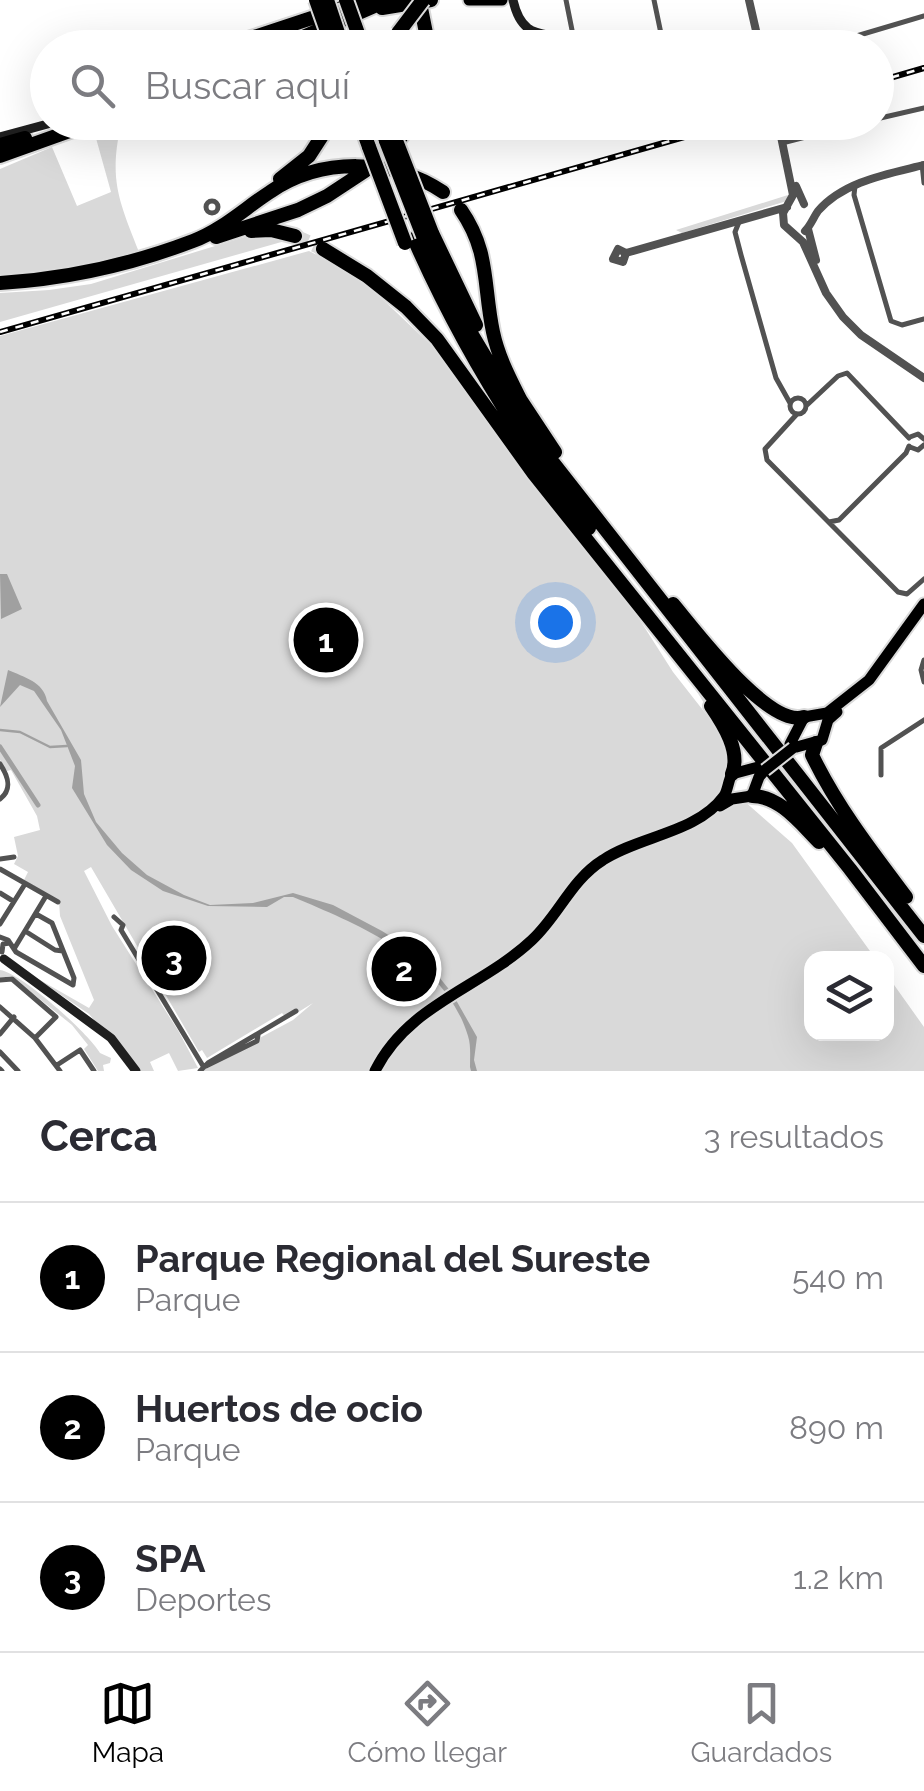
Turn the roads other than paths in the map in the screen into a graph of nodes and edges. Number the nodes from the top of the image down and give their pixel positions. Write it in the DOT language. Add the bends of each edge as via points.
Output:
graph roads {
  1 [pos="316,0"];
  2 [pos="326,0"];
  3 [pos="336,0"];
  4 [pos="346,0"];
  5 [pos="367,0"];
  6 [pos="388,0"];
  7 [pos="470,0"];
  8 [pos="502,0"];
  9 [pos="513,0"];
  10 [pos="566,0"];
  11 [pos="654,0"];
  12 [pos="749,0"];
  13 [pos="423,2"];
  14 [pos="924,16"];
  15 [pos="348,17"];
  16 [pos="277,30"];
  17 [pos="287,30"];
  18 [pos="319,30"];
  19 [pos="327,30"];
  20 [pos="345,30"];
  21 [pos="348,30"];
  22 [pos="351,30"];
  23 [pos="402,30"];
  24 [pos="427,30"];
  25 [pos="532,30"];
  26 [pos="572,30"];
  27 [pos="660,30"];
  28 [pos="756,30"];
  29 [pos="877,30"];
  30 [pos="924,108"];
  31 [pos="894,116"];
  32 [pos="30,129"];
  33 [pos="0,137"];
  34 [pos="30,137"];
  35 [pos="38,140"];
  36 [pos="319,140"];
  37 [pos="385,140"];
  38 [pos="387,140"];
  39 [pos="782,140"];
  40 [pos="795,140"];
  41 [pos="783,143"];
  42 [pos="0,145"];
  43 [pos="0,156"];
  44 [pos="921,166"];
  45 [pos="924,183"];
  46 [pos="850,190"];
  47 [pos="442,192"];
  48 [pos="788,206"];
  49 [pos="806,206"];
  50 [pos="461,210"];
  51 [pos="766,212"];
  52 [pos="741,219"];
  53 [pos="783,221"];
  54 [pos="234,225"];
  55 [pos="722,225"];
  56 [pos="810,225"];
  57 [pos="796,233"];
  58 [pos="295,236"];
  59 [pos="418,237"];
  60 [pos="736,237"];
  61 [pos="208,241"];
  62 [pos="323,249"];
  63 [pos="626,253"];
  64 [pos="6,285"];
  65 [pos="924,319"];
  66 [pos="924,375"];
  67 [pos="520,399"];
  68 [pos="792,400"];
  69 [pos="806,405"];
  70 [pos="797,414"];
  71 [pos="909,438"];
  72 [pos="923,438"];
  73 [pos="514,444"];
  74 [pos="909,446"];
  75 [pos="839,520"];
  76 [pos="829,522"];
  77 [pos="837,530"];
  78 [pos="924,578"];
  79 [pos="657,586"];
  80 [pos="924,604"];
  81 [pos="642,608"];
  82 [pos="924,612"];
  83 [pos="924,660"];
  84 [pos="924,682"];
  85 [pos="924,720"];
  86 [pos="811,722"];
  87 [pos="801,745"];
  88 [pos="0,764"];
  89 [pos="764,768"];
  90 [pos="749,771"];
  91 [pos="881,775"];
  92 [pos="730,781"];
  93 [pos="749,793"];
  94 [pos="0,799"];
  95 [pos="0,858"];
  96 [pos="14,858"];
  97 [pos="0,868"];
  98 [pos="26,884"];
  99 [pos="0,893"];
  100 [pos="46,896"];
  101 [pos="14,901"];
  102 [pos="58,902"];
  103 [pos="36,914"];
  104 [pos="1,920"];
  105 [pos="923,922"];
  106 [pos="118,923"];
  107 [pos="25,932"];
  108 [pos="924,936"];
  109 [pos="6,941"];
  110 [pos="907,942"];
  111 [pos="64,951"];
  112 [pos="924,952"];
  113 [pos="1,957"];
  114 [pos="924,966"];
  115 [pos="0,980"];
  116 [pos="463,990"];
  117 [pos="0,1006"];
  118 [pos="296,1012"];
  119 [pos="14,1018"];
  120 [pos="0,1034"];
  121 [pos="35,1038"];
  122 [pos="0,1052"];
  123 [pos="58,1068"];
  124 [pos="201,1069"];
  125 [pos="18,1071"];
  126 [pos="94,1071"];
  127 [pos="134,1071"];
  128 [pos="378,1071"];
  1 -- 19 [label="highway, bridge"];
  2 -- 20 [label="highway, bridge"];
  3 -- 16 [label="main road"];
  3 -- 21 [label="highway"];
  4 -- 22 [label="highway, bridge"];
  5 -- 17 [label="highway"];
  6 -- 15 [label="highway"];
  7 -- 8 [label="main road"];
  9 -- 25 [label="main road"];
  10 -- 26 [label="street"];
  11 -- 27 [label="street"];
  12 -- 28 [label="street"];
  13 -- 15 [label="highway"];
  13 -- 23 [label="highway, bridge"];
  13 -- 24 [label="highway"];
  14 -- 29 [label="street"];
  15 -- 18 [label="highway"];
  30 -- 31 [label="street"];
  32 -- 33 [label="main road"];
  34 -- 42 [label="highway"];
  35 -- 43 [label="highway"];
  36 -- 54 [label="highway" via="309,156 256,196"];
  37 -- 54 [label="highway, bridge" via="366,171 327,196"];
  38 -- 59 [label="highway, bridge"];
  39 -- 41 [label="street"];
  40 -- 41 [label="street"];
  41 -- 48 [label="street" via="793,194"];
  41 -- 49 [label="street"];
  44 -- 45 [label="street"];
  44 -- 46 [label="street"];
  46 -- 49 [label="street"];
  46 -- 56 [label="street"];
  46 -- 65 [label="street" via="891,321 898,326"];
  47 -- 54 [label="highway" via="398,172 334,168 280,185"];
  48 -- 49 [label="street"];
  48 -- 51 [label="street"];
  48 -- 53 [label="street"];
  49 -- 56 [label="street"];
  50 -- 67 [label="highway" via="485,261 493,333"];
  51 -- 52 [label="street"];
  51 -- 53 [label="street"];
  52 -- 55 [label="street"];
  52 -- 60 [label="street"];
  53 -- 57 [label="street"];
  54 -- 61 [label="highway"];
  54 -- 64 [label="highway" via="110,268"];
  55 -- 60 [label="street"];
  55 -- 63 [label="street"];
  56 -- 57 [label="street"];
  56 -- 66 [label="street" via="823,276 846,314"];
  57 -- 66 [label="street" via="843,318"];
  58 -- 61 [label="highway" via="250,230"];
  59 -- 67 [label="highway"];
  59 -- 73 [label="highway" via="445,326"];
  59 -- 108 [label="highway" via="558,472"];
  59 -- 112 [label="highway" via="478,368 550,478"];
  60 -- 68 [label="street" via="776,378"];
  61 -- 64 [label="highway" via="98,277"];
  62 -- 73 [label="highway" via="406,307"];
  67 -- 79 [label="highway"];
  68 -- 69 [label="street" via="802,398"];
  68 -- 70 [label="street"];
  69 -- 70 [label="street"];
  69 -- 71 [label="street" via="847,373"];
  70 -- 76 [label="street" via="765,456"];
  71 -- 72 [label="street"];
  71 -- 74 [label="street"];
  72 -- 74 [label="street" via="918,450"];
  73 -- 81 [label="highway"];
  74 -- 75 [label="street"];
  75 -- 76 [label="street"];
  75 -- 77 [label="street"];
  76 -- 77 [label="street"];
  77 -- 78 [label="street" via="898,592 908,594"];
  79 -- 86 [label="highway" via="751,691 788,717"];
  79 -- 105 [label="highway"];
  80 -- 86 [label="main road" via="869,680"];
  81 -- 92 [label="highway" via="724,727 735,758"];
  81 -- 110 [label="highway"];
  82 -- 86 [label="main road" via="885,670 828,720"];
  83 -- 84 [label="street"];
  85 -- 91 [label="street" via="881,748"];
  86 -- 87 [label="main road"];
  86 -- 87 [label="main road" via="825,736"];
  87 -- 89 [label="main road, bridge"];
  87 -- 105 [label="highway"];
  88 -- 94 [label="street" via="8,786"];
  89 -- 90 [label="main road"];
  89 -- 93 [label="main road"];
  90 -- 92 [label="main road"];
  90 -- 93 [label="main road"];
  92 -- 93 [label="main road"];
  92 -- 116 [label="main road" via="721,799 689,822 594,866 531,941"];
  93 -- 110 [label="highway" via="796,818"];
  93 -- 116 [label="main road" via="683,832 606,864 535,945"];
  95 -- 96 [label="street"];
  97 -- 98 [label="street"];
  98 -- 100 [label="street"];
  98 -- 101 [label="street"];
  99 -- 101 [label="street"];
  100 -- 102 [label="street"];
  100 -- 103 [label="street"];
  101 -- 104 [label="street"];
  103 -- 107 [label="street"];
  103 -- 111 [label="street" via="52,923"];
  106 -- 124 [label="street"];
  107 -- 109 [label="street"];
  107 -- 111 [label="street"];
  109 -- 111 [label="street" via="74,985"];
  109 -- 113 [label="street"];
  110 -- 114 [label="highway"];
  113 -- 127 [label="main road" via="99,1032"];
  115 -- 121 [label="street" via="9,977 56,1019"];
  116 -- 128 [label="main road" via="399,1033"];
  117 -- 119 [label="street"];
  118 -- 124 [label="street"];
  119 -- 120 [label="street"];
  119 -- 121 [label="street"];
  121 -- 123 [label="street"];
  122 -- 125 [label="street"];
  123 -- 126 [label="street" via="82,1051"];
}
